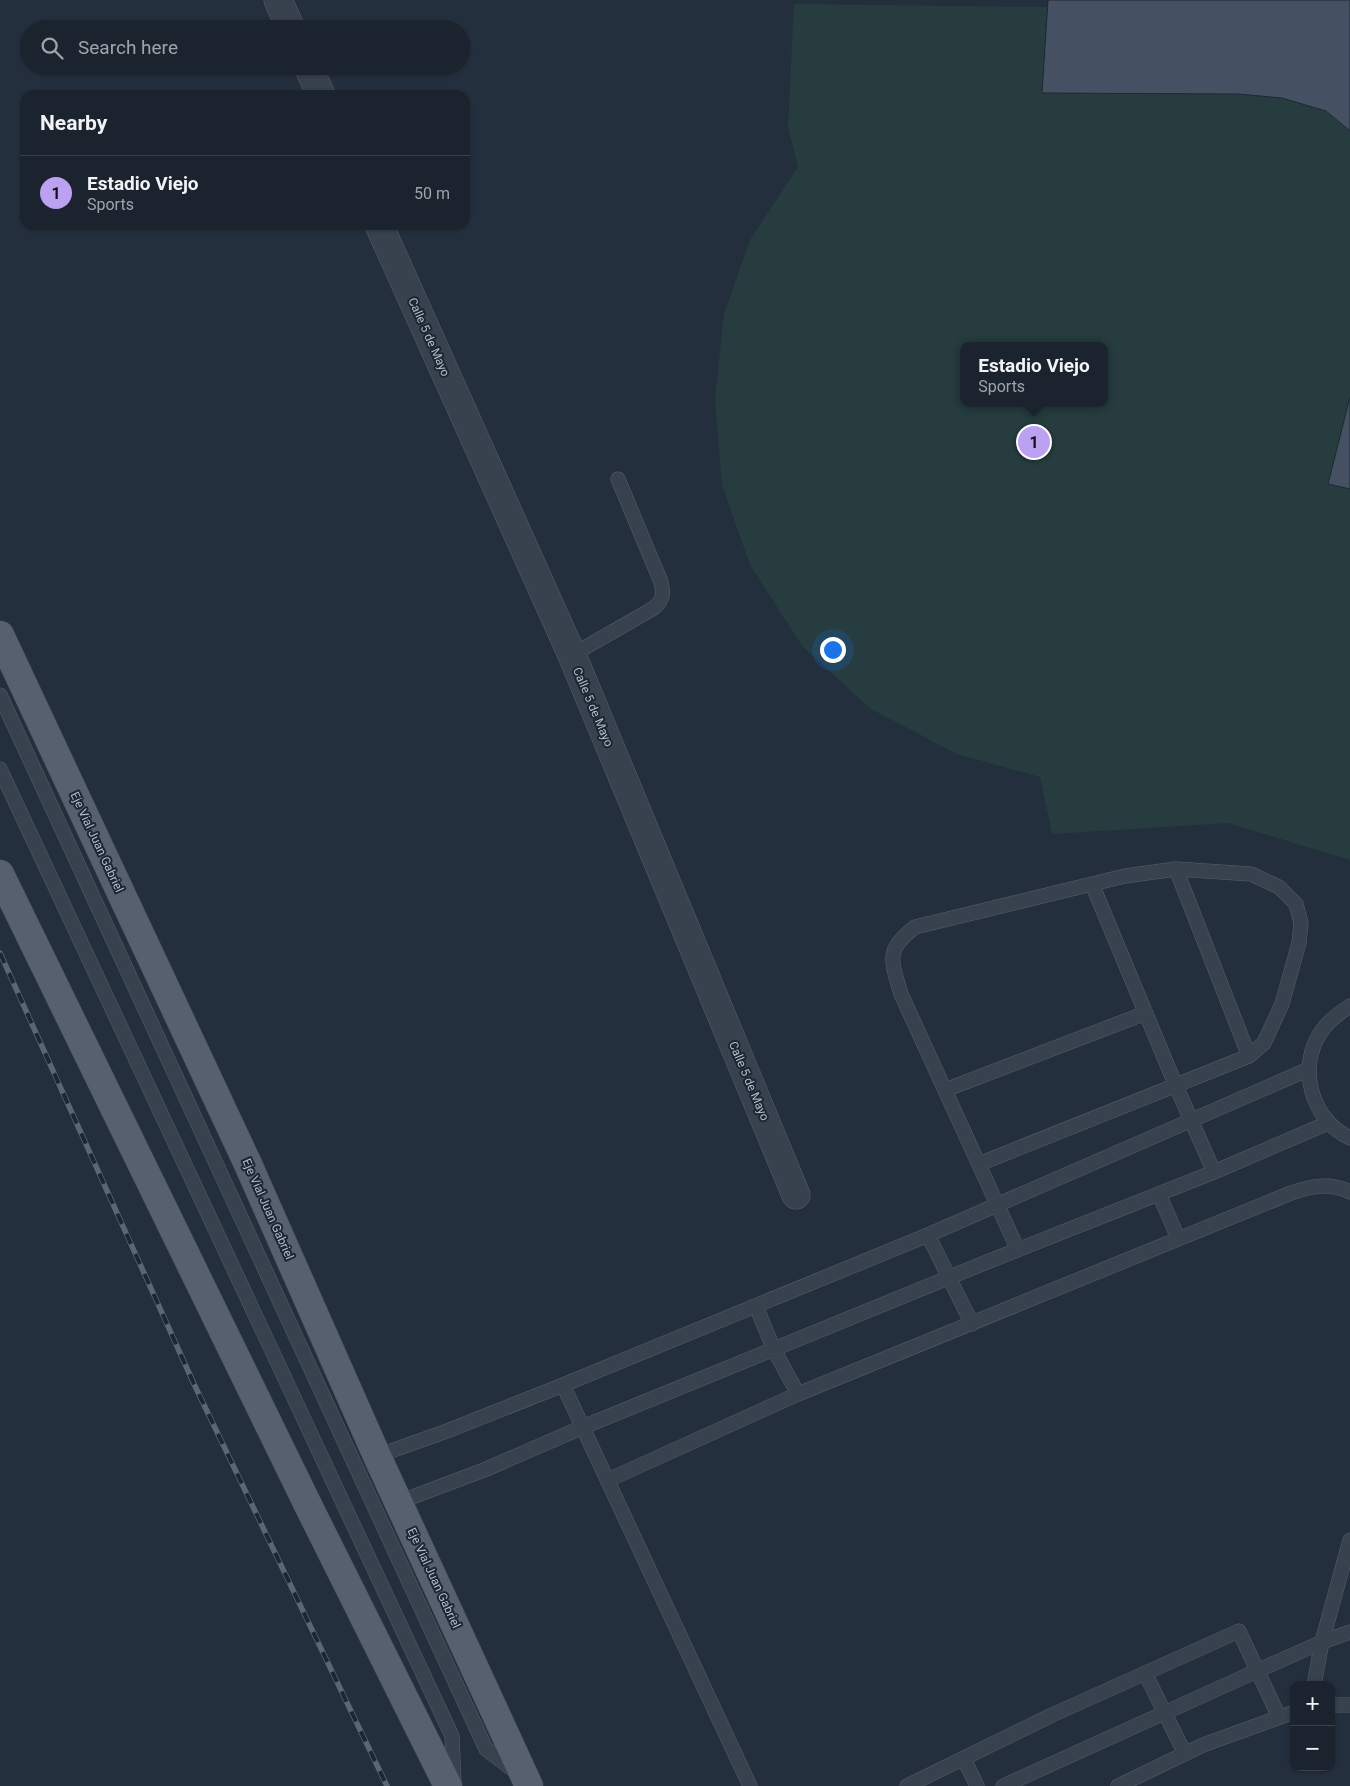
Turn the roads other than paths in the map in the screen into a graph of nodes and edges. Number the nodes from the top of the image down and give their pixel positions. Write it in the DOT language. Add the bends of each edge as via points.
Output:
graph roads {
  1 [pos="278,0"];
  2 [pos="287,20"];
  3 [pos="312,75"];
  4 [pos="319,90"];
  5 [pos="381,230"];
  6 [pos="618,479"];
  7 [pos="0,634"];
  8 [pos="572,655"];
  9 [pos="0,695"];
  10 [pos="0,770"];
  11 [pos="1176,868"];
  12 [pos="0,874"];
  13 [pos="1092,884"];
  14 [pos="1350,1006"];
  15 [pos="1146,1013"];
  16 [pos="1249,1056"];
  17 [pos="1309,1069"];
  18 [pos="1176,1086"];
  19 [pos="945,1090"];
  20 [pos="1193,1120"];
  21 [pos="1328,1123"];
  22 [pos="1350,1138"];
  23 [pos="979,1164"];
  24 [pos="1214,1172"];
  25 [pos="1350,1192"];
  26 [pos="1159,1194"];
  27 [pos="796,1195"];
  28 [pos="998,1205"];
  29 [pos="928,1235"];
  30 [pos="1178,1238"];
  31 [pos="1018,1250"];
  32 [pos="950,1279"];
  33 [pos="756,1306"];
  34 [pos="972,1324"];
  35 [pos="774,1350"];
  36 [pos="563,1385"];
  37 [pos="798,1394"];
  38 [pos="583,1427"];
  39 [pos="377,1456"];
  40 [pos="608,1480"];
  41 [pos="399,1502"];
  42 [pos="1350,1540"];
  43 [pos="1350,1632"];
  44 [pos="1322,1642"];
  45 [pos="1258,1670"];
  46 [pos="1145,1673"];
  47 [pos="1315,1681"];
  48 [pos="1335,1705"];
  49 [pos="1350,1705"];
  50 [pos="1164,1713"];
  51 [pos="1290,1713"];
  52 [pos="1279,1717"];
  53 [pos="1185,1754"];
  54 [pos="964,1759"];
  55 [pos="528,1783"];
  56 [pos="448,1786"];
  57 [pos="454,1786"];
  58 [pos="750,1786"];
  59 [pos="907,1786"];
  60 [pos="977,1786"];
  61 [pos="1003,1786"];
  62 [pos="1118,1786"];
  1 -- 2 [label="street"];
  3 -- 4 [label="street"];
  5 -- 8 [label="street, Calle 5 de Mayo"];
  6 -- 8 [label="lane" via="661,582 662,601"];
  7 -- 39 [label="main road, Eje Vial Juan Gabriel" via="247,1162"];
  8 -- 27 [label="street, Calle 5 de Mayo"];
  9 -- 55 [label="lane" via="486,1749"];
  10 -- 57 [label="lane" via="452,1736"];
  11 -- 13 [label="lane"];
  11 -- 16 [label="lane"];
  11 -- 16 [label="lane" via="1251,874 1279,887 1296,904 1301,923 1299,943 1282,1004 1264,1043"];
  12 -- 56 [label="main road" via="289,1468"];
  13 -- 15 [label="lane"];
  13 -- 19 [label="lane" via="915,926 902,937 894,949 892,964 901,994"];
  14 -- 17 [label="lane" via="1320,1032 1312,1050"];
  15 -- 18 [label="lane"];
  15 -- 19 [label="lane"];
  16 -- 18 [label="lane"];
  17 -- 20 [label="lane"];
  17 -- 21 [label="lane" via="1310,1088"];
  18 -- 20 [label="lane"];
  18 -- 23 [label="lane"];
  19 -- 23 [label="lane"];
  20 -- 24 [label="lane"];
  20 -- 28 [label="lane"];
  21 -- 22 [label="lane"];
  21 -- 24 [label="lane"];
  23 -- 28 [label="lane"];
  24 -- 26 [label="lane"];
  25 -- 30 [label="lane" via="1311,1186"];
  26 -- 30 [label="lane"];
  26 -- 31 [label="lane"];
  28 -- 29 [label="lane"];
  28 -- 31 [label="lane"];
  29 -- 32 [label="lane"];
  29 -- 33 [label="lane"];
  30 -- 34 [label="lane"];
  31 -- 32 [label="lane"];
  32 -- 34 [label="lane"];
  32 -- 35 [label="lane"];
  33 -- 35 [label="lane"];
  33 -- 36 [label="lane"];
  34 -- 37 [label="lane"];
  35 -- 37 [label="lane"];
  35 -- 38 [label="lane"];
  36 -- 38 [label="lane"];
  36 -- 39 [label="lane"];
  37 -- 40 [label="lane"];
  38 -- 40 [label="lane"];
  38 -- 41 [label="lane"];
  39 -- 41 [label="main road, Eje Vial Juan Gabriel"];
  40 -- 58 [label="lane"];
  41 -- 55 [label="main road, Eje Vial Juan Gabriel"];
  42 -- 44 [label="lane"];
  43 -- 44 [label="lane"];
  44 -- 45 [label="lane"];
  44 -- 47 [label="lane"];
  45 -- 46 [label="lane" via="1239,1631"];
  45 -- 50 [label="lane"];
  45 -- 52 [label="lane"];
  46 -- 50 [label="lane"];
  46 -- 54 [label="lane"];
  48 -- 49 [label="lane"];
  50 -- 53 [label="lane"];
  50 -- 61 [label="lane"];
  51 -- 52 [label="lane"];
  52 -- 53 [label="lane"];
  53 -- 62 [label="lane"];
  54 -- 59 [label="lane"];
  54 -- 60 [label="lane"];
}
